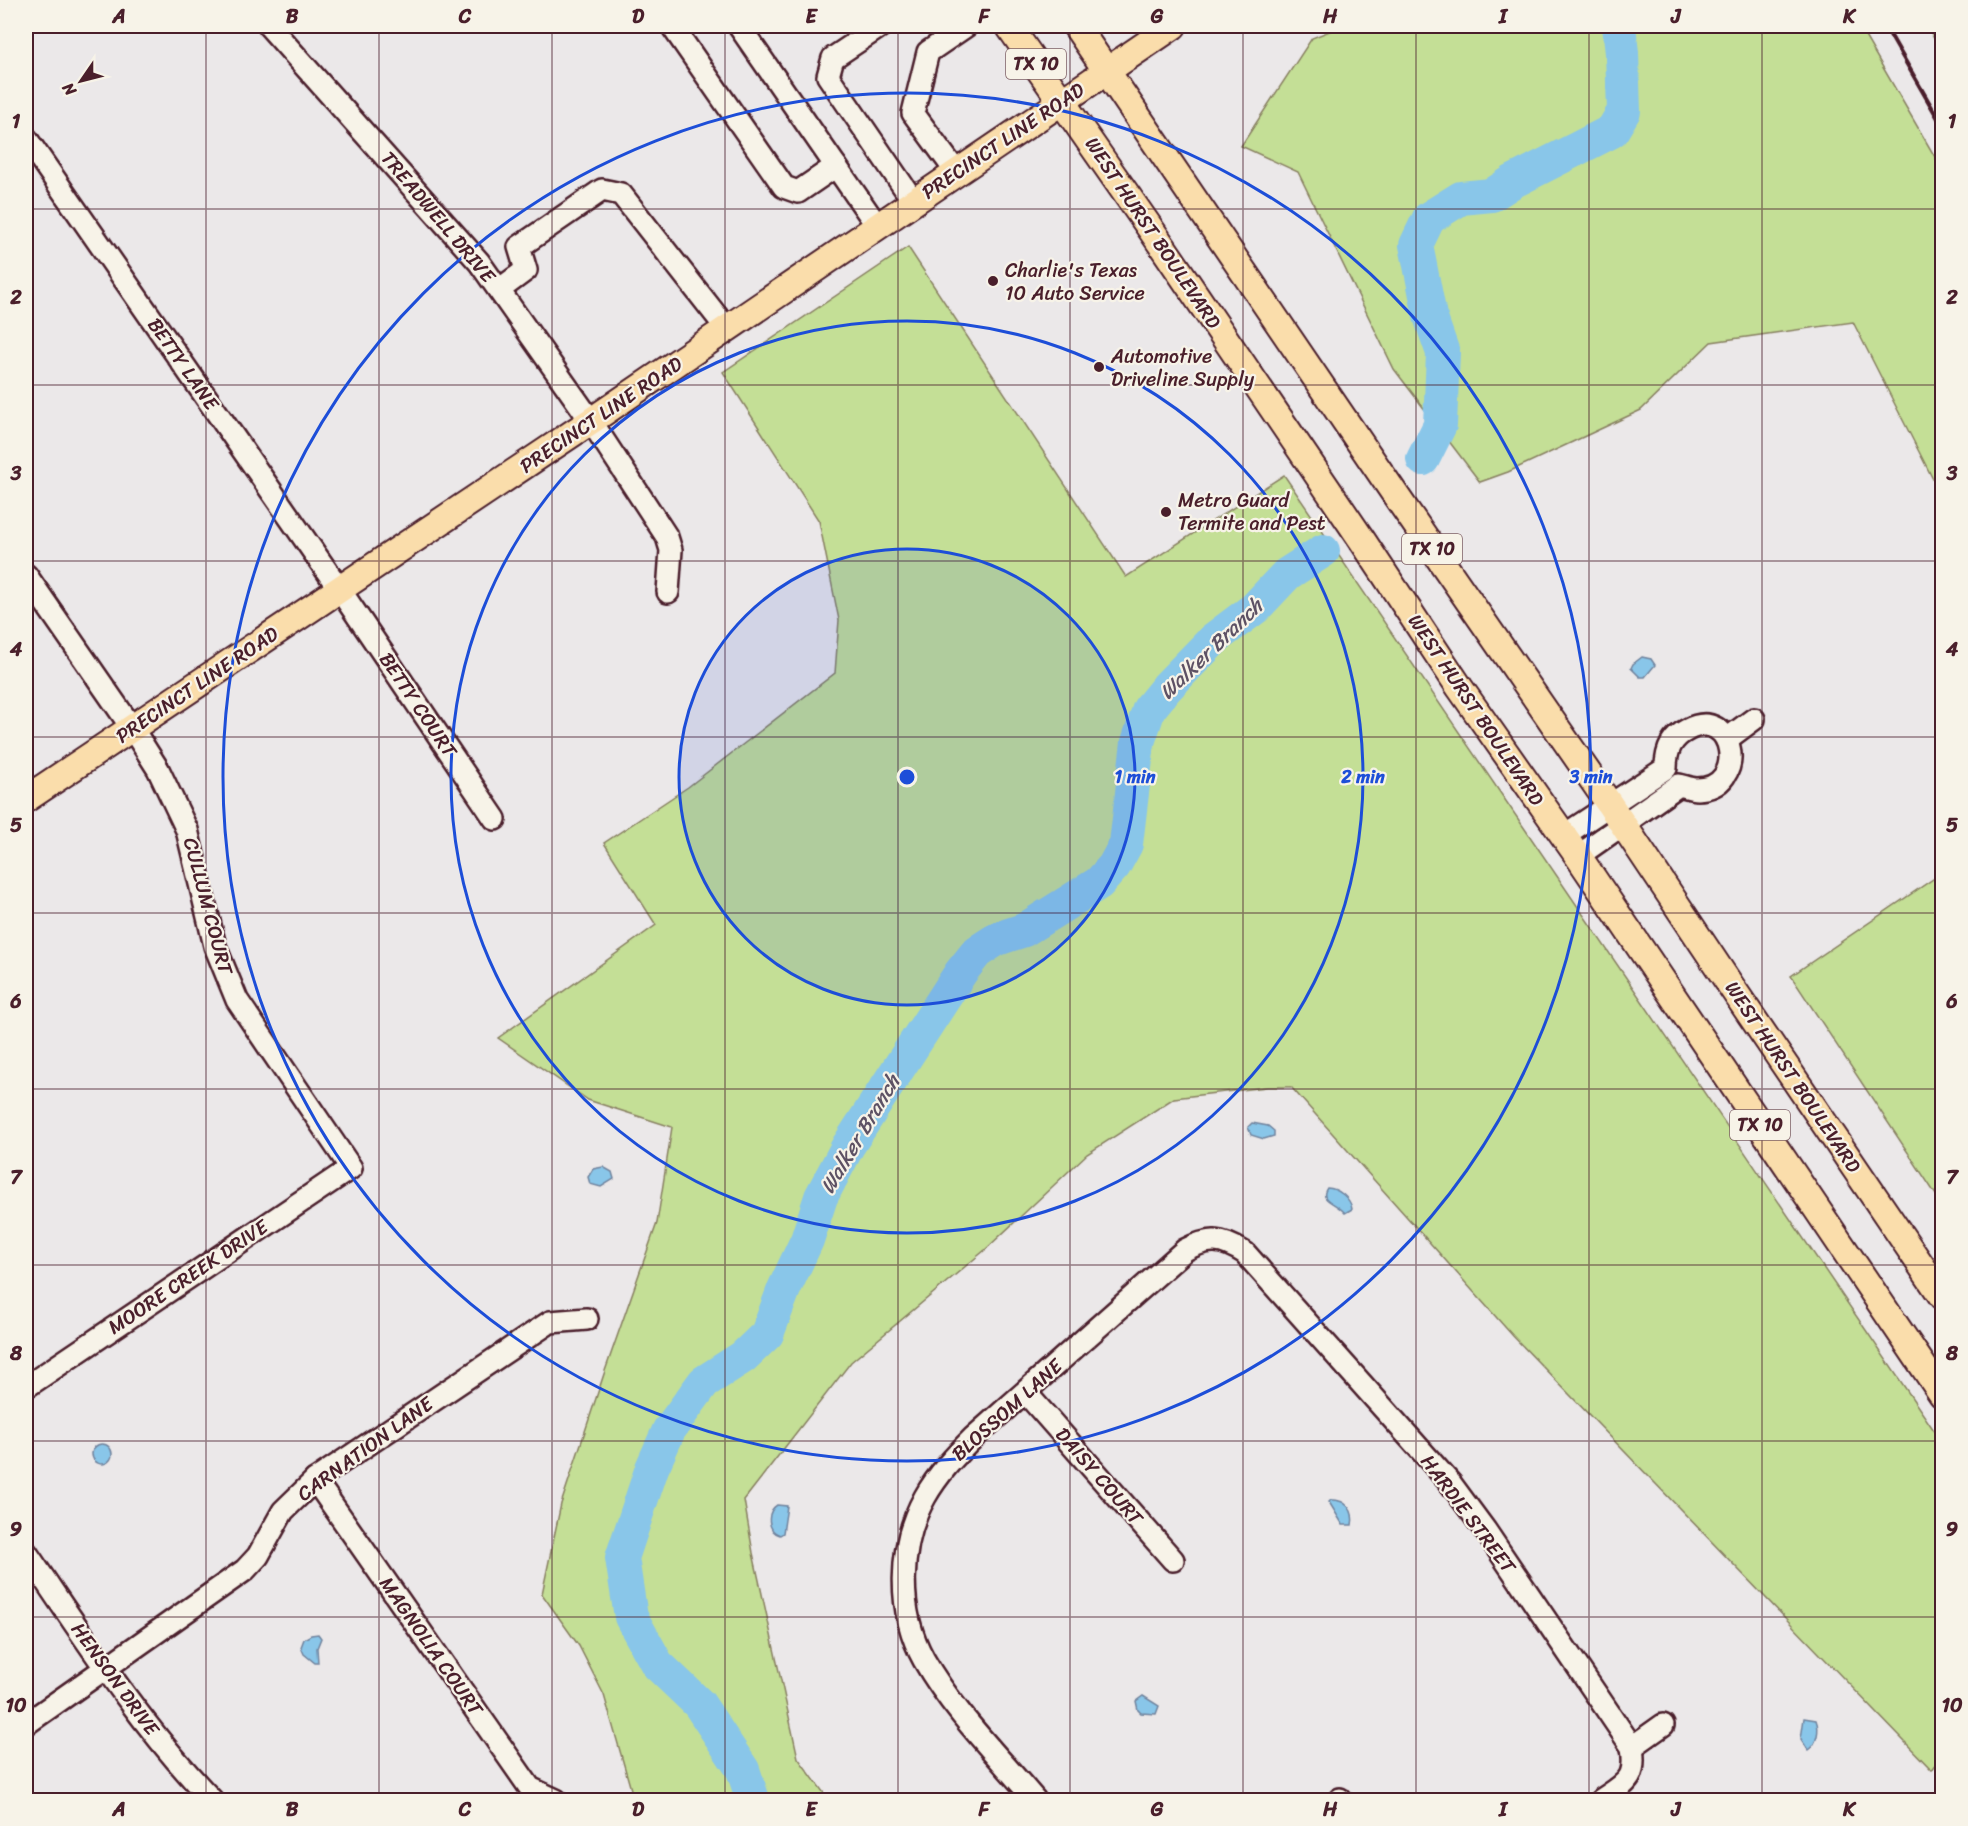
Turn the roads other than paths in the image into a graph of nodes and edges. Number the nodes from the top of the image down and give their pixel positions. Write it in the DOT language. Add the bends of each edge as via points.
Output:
graph roads {
  1 [pos="268,26"];
  2 [pos="672,26"];
  3 [pos="739,26"];
  4 [pos="880,26"];
  5 [pos="966,26"];
  6 [pos="1009,26"];
  7 [pos="1076,26"];
  8 [pos="1173,26"];
  9 [pos="1107,69"];
  10 [pos="1062,102"];
  11 [pos="26,138"];
  12 [pos="836,166"];
  13 [pos="957,173"];
  14 [pos="914,202"];
  15 [pos="878,227"];
  16 [pos="499,290"];
  17 [pos="727,329"];
  18 [pos="591,421"];
  19 [pos="26,575"];
  20 [pos="340,590"];
  21 [pos="668,592"];
  22 [pos="1754,719"];
  23 [pos="132,728"];
  24 [pos="1727,739"];
  25 [pos="1666,768"];
  26 [pos="1679,785"];
  27 [pos="26,799"];
  28 [pos="1617,815"];
  29 [pos="495,819"];
  30 [pos="1570,846"];
  31 [pos="351,1168"];
  32 [pos="1232,1244"];
  33 [pos="1942,1296"];
  34 [pos="587,1319"];
  35 [pos="26,1387"];
  36 [pos="1026,1393"];
  37 [pos="1942,1394"];
  38 [pos="315,1480"];
  39 [pos="26,1552"];
  40 [pos="1173,1560"];
  41 [pos="106,1668"];
  42 [pos="26,1724"];
  43 [pos="1663,1725"];
  44 [pos="1632,1747"];
  45 [pos="212,1800"];
  46 [pos="556,1800"];
  47 [pos="1035,1800"];
  48 [pos="1601,1800"];
  1 -- 16 [label="street, TREADWELL DRIVE" via="480,262"];
  2 -- 12 [label="street" via="784,187 798,192"];
  3 -- 12 [label="street"];
  4 -- 14 [label="street" via="833,58 828,76"];
  5 -- 13 [label="street" via="928,52 913,113"];
  6 -- 10 [label="main road, WEST HURST BOULEVARD / TX 10"];
  7 -- 9 [label="main road, WEST HURST BOULEVARD / TX 10"];
  8 -- 9 [label="main road, PRECINCT LINE ROAD"];
  9 -- 10 [label="main road, PRECINCT LINE ROAD"];
  9 -- 28 [label="main road, WEST HURST BOULEVARD / TX 10"];
  10 -- 13 [label="main road, PRECINCT LINE ROAD"];
  10 -- 30 [label="main road, WEST HURST BOULEVARD / TX 10"];
  11 -- 20 [label="street, BETTY LANE"];
  12 -- 15 [label="street"];
  13 -- 14 [label="main road, PRECINCT LINE ROAD"];
  14 -- 15 [label="main road, PRECINCT LINE ROAD"];
  15 -- 17 [label="main road, PRECINCT LINE ROAD"];
  16 -- 17 [label="street" via="526,270 519,247 602,190 621,194"];
  16 -- 18 [label="street, TREADWELL DRIVE"];
  17 -- 18 [label="main road, PRECINCT LINE ROAD"];
  18 -- 20 [label="main road, PRECINCT LINE ROAD"];
  18 -- 21 [label="street, TREADWELL DRIVE" via="667,537 671,550"];
  19 -- 23 [label="street, CULLUM COURT"];
  20 -- 23 [label="main road, PRECINCT LINE ROAD"];
  20 -- 29 [label="street, BETTY COURT"];
  22 -- 24 [label="street"];
  23 -- 27 [label="main road, PRECINCT LINE ROAD"];
  23 -- 31 [label="street, CULLUM COURT" via="158,769 187,830 215,946 237,1000"];
  24 -- 25 [label="street" via="1713,727 1694,726 1677,735 1666,752"];
  24 -- 26 [label="street" via="1731,758 1727,772 1714,785 1697,789"];
  25 -- 26 [label="street"];
  25 -- 28 [label="street"];
  26 -- 28 [label="street"];
  28 -- 30 [label="street"];
  28 -- 33 [label="main road, WEST HURST BOULEVARD / TX 10"];
  30 -- 37 [label="main road, WEST HURST BOULEVARD / TX 10"];
  31 -- 35 [label="street, MOORE CREEK DRIVE"];
  32 -- 36 [label="street, BLOSSOM LANE" via="1215,1240 1185,1250"];
  32 -- 44 [label="street, HARDIE STREET" via="1245,1253 1451,1484"];
  34 -- 38 [label="street, CARNATION LANE" via="550,1322"];
  36 -- 40 [label="street, DAISY COURT"];
  36 -- 47 [label="street, BLOSSOM LANE" via="946,1466 913,1522 904,1573 912,1634 923,1658 957,1706"];
  38 -- 41 [label="street, CARNATION LANE" via="284,1511 258,1556 245,1570"];
  38 -- 46 [label="street, MAGNOLIA COURT" via="530,1788"];
  39 -- 41 [label="street, HENSON DRIVE"];
  41 -- 42 [label="street, CARNATION LANE"];
  41 -- 45 [label="street, HENSON DRIVE" via="169,1753"];
  43 -- 44 [label="street"];
  44 -- 48 [label="street" via="1634,1765 1629,1780"];
}
